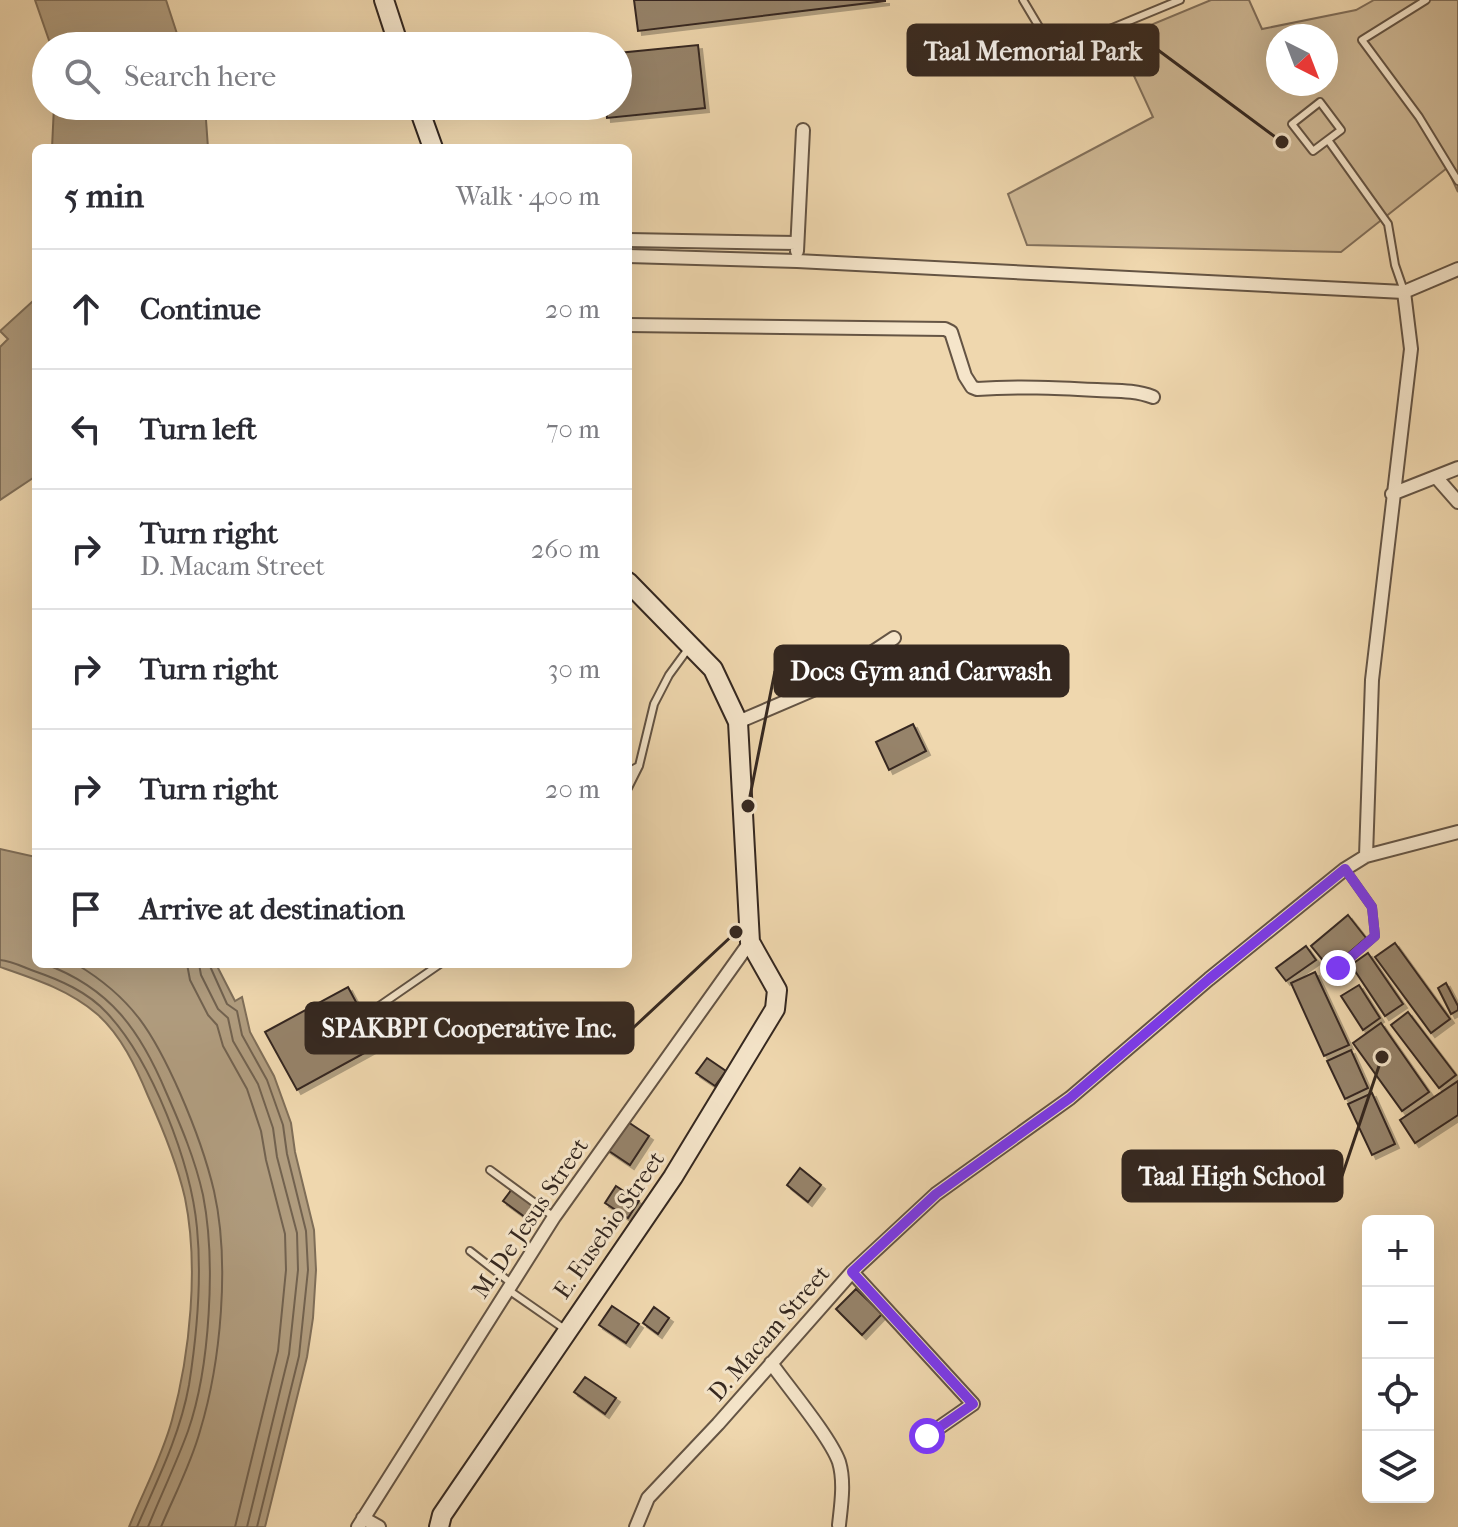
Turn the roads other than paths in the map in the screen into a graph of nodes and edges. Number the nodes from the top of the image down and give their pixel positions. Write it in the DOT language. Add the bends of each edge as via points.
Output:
graph roads {
  1 [pos="384,0"];
  2 [pos="1023,0"];
  3 [pos="1180,0"];
  4 [pos="1426,0"];
  5 [pos="394,32"];
  6 [pos="423,120"];
  7 [pos="803,130"];
  8 [pos="1328,140"];
  9 [pos="432,144"];
  10 [pos="1458,181"];
  11 [pos="632,240"];
  12 [pos="797,243"];
  13 [pos="632,256"];
  14 [pos="797,261"];
  15 [pos="1458,269"];
  16 [pos="1404,292"];
  17 [pos="632,325"];
  18 [pos="1153,397"];
  19 [pos="1458,468"];
  20 [pos="1436,477"];
  21 [pos="1392,494"];
  22 [pos="1458,502"];
  23 [pos="632,586"];
  24 [pos="894,638"];
  25 [pos="690,646"];
  26 [pos="738,722"];
  27 [pos="639,766"];
  28 [pos="632,770"];
  29 [pos="632,780"];
  30 [pos="1458,832"];
  31 [pos="1366,856"];
  32 [pos="1345,869"];
  33 [pos="750,942"];
  34 [pos="434,968"];
  35 [pos="1338,968"];
  36 [pos="372,1011"];
  37 [pos="490,1170"];
  38 [pos="554,1217"];
  39 [pos="470,1251"];
  40 [pos="852,1272"];
  41 [pos="509,1286"];
  42 [pos="566,1330"];
  43 [pos="771,1363"];
  44 [pos="927,1436"];
  45 [pos="361,1522"];
  46 [pos="839,1525"];
  47 [pos="379,1527"];
  48 [pos="439,1527"];
  49 [pos="636,1527"];
  1 -- 5 [label="main road"];
  2 -- 3 [label="lane" via="1054,52"];
  4 -- 10 [label="lane" via="1362,40"];
  6 -- 9 [label="main road"];
  7 -- 12 [label="street"];
  8 -- 8 [label="lane" via="1341,130 1320,102 1292,124 1313,151"];
  8 -- 16 [label="lane" via="1388,224"];
  11 -- 12 [label="street"];
  12 -- 14 [label="street"];
  13 -- 14 [label="street"];
  14 -- 16 [label="street"];
  15 -- 16 [label="street"];
  16 -- 21 [label="street" via="1411,349"];
  17 -- 18 [label="street" via="945,329 951,332 972,387 1142,392"];
  19 -- 20 [label="street"];
  20 -- 21 [label="street"];
  20 -- 22 [label="street"];
  21 -- 31 [label="street" via="1372,680"];
  23 -- 25 [label="main road"];
  24 -- 26 [label="street" via="820,687"];
  25 -- 26 [label="main road" via="713,669"];
  25 -- 27 [label="lane" via="654,704"];
  26 -- 33 [label="main road"];
  27 -- 28 [label="lane"];
  27 -- 29 [label="lane"];
  30 -- 31 [label="street, D. Macam Street"];
  31 -- 32 [label="street, D. Macam Street"];
  32 -- 35 [label="lane" via="1372,907 1375,936"];
  32 -- 40 [label="street, D. Macam Street" via="1070,1098 936,1194"];
  33 -- 38 [label="street, M. De Jesus Street"];
  33 -- 42 [label="main road, E. Eusebio Street" via="777,990 775,1009 673,1177"];
  34 -- 36 [label="lane"];
  37 -- 38 [label="lane"];
  38 -- 41 [label="street, M. De Jesus Street"];
  39 -- 41 [label="lane"];
  40 -- 43 [label="street, D. Macam Street"];
  40 -- 44 [label="street" via="973,1404"];
  41 -- 42 [label="lane"];
  41 -- 45 [label="street, M. De Jesus Street"];
  42 -- 48 [label="main road, E. Eusebio Street"];
  43 -- 46 [label="street" via="839,1462"];
  43 -- 49 [label="street, D. Macam Street" via="648,1498"];
  45 -- 47 [label="street"];
}
